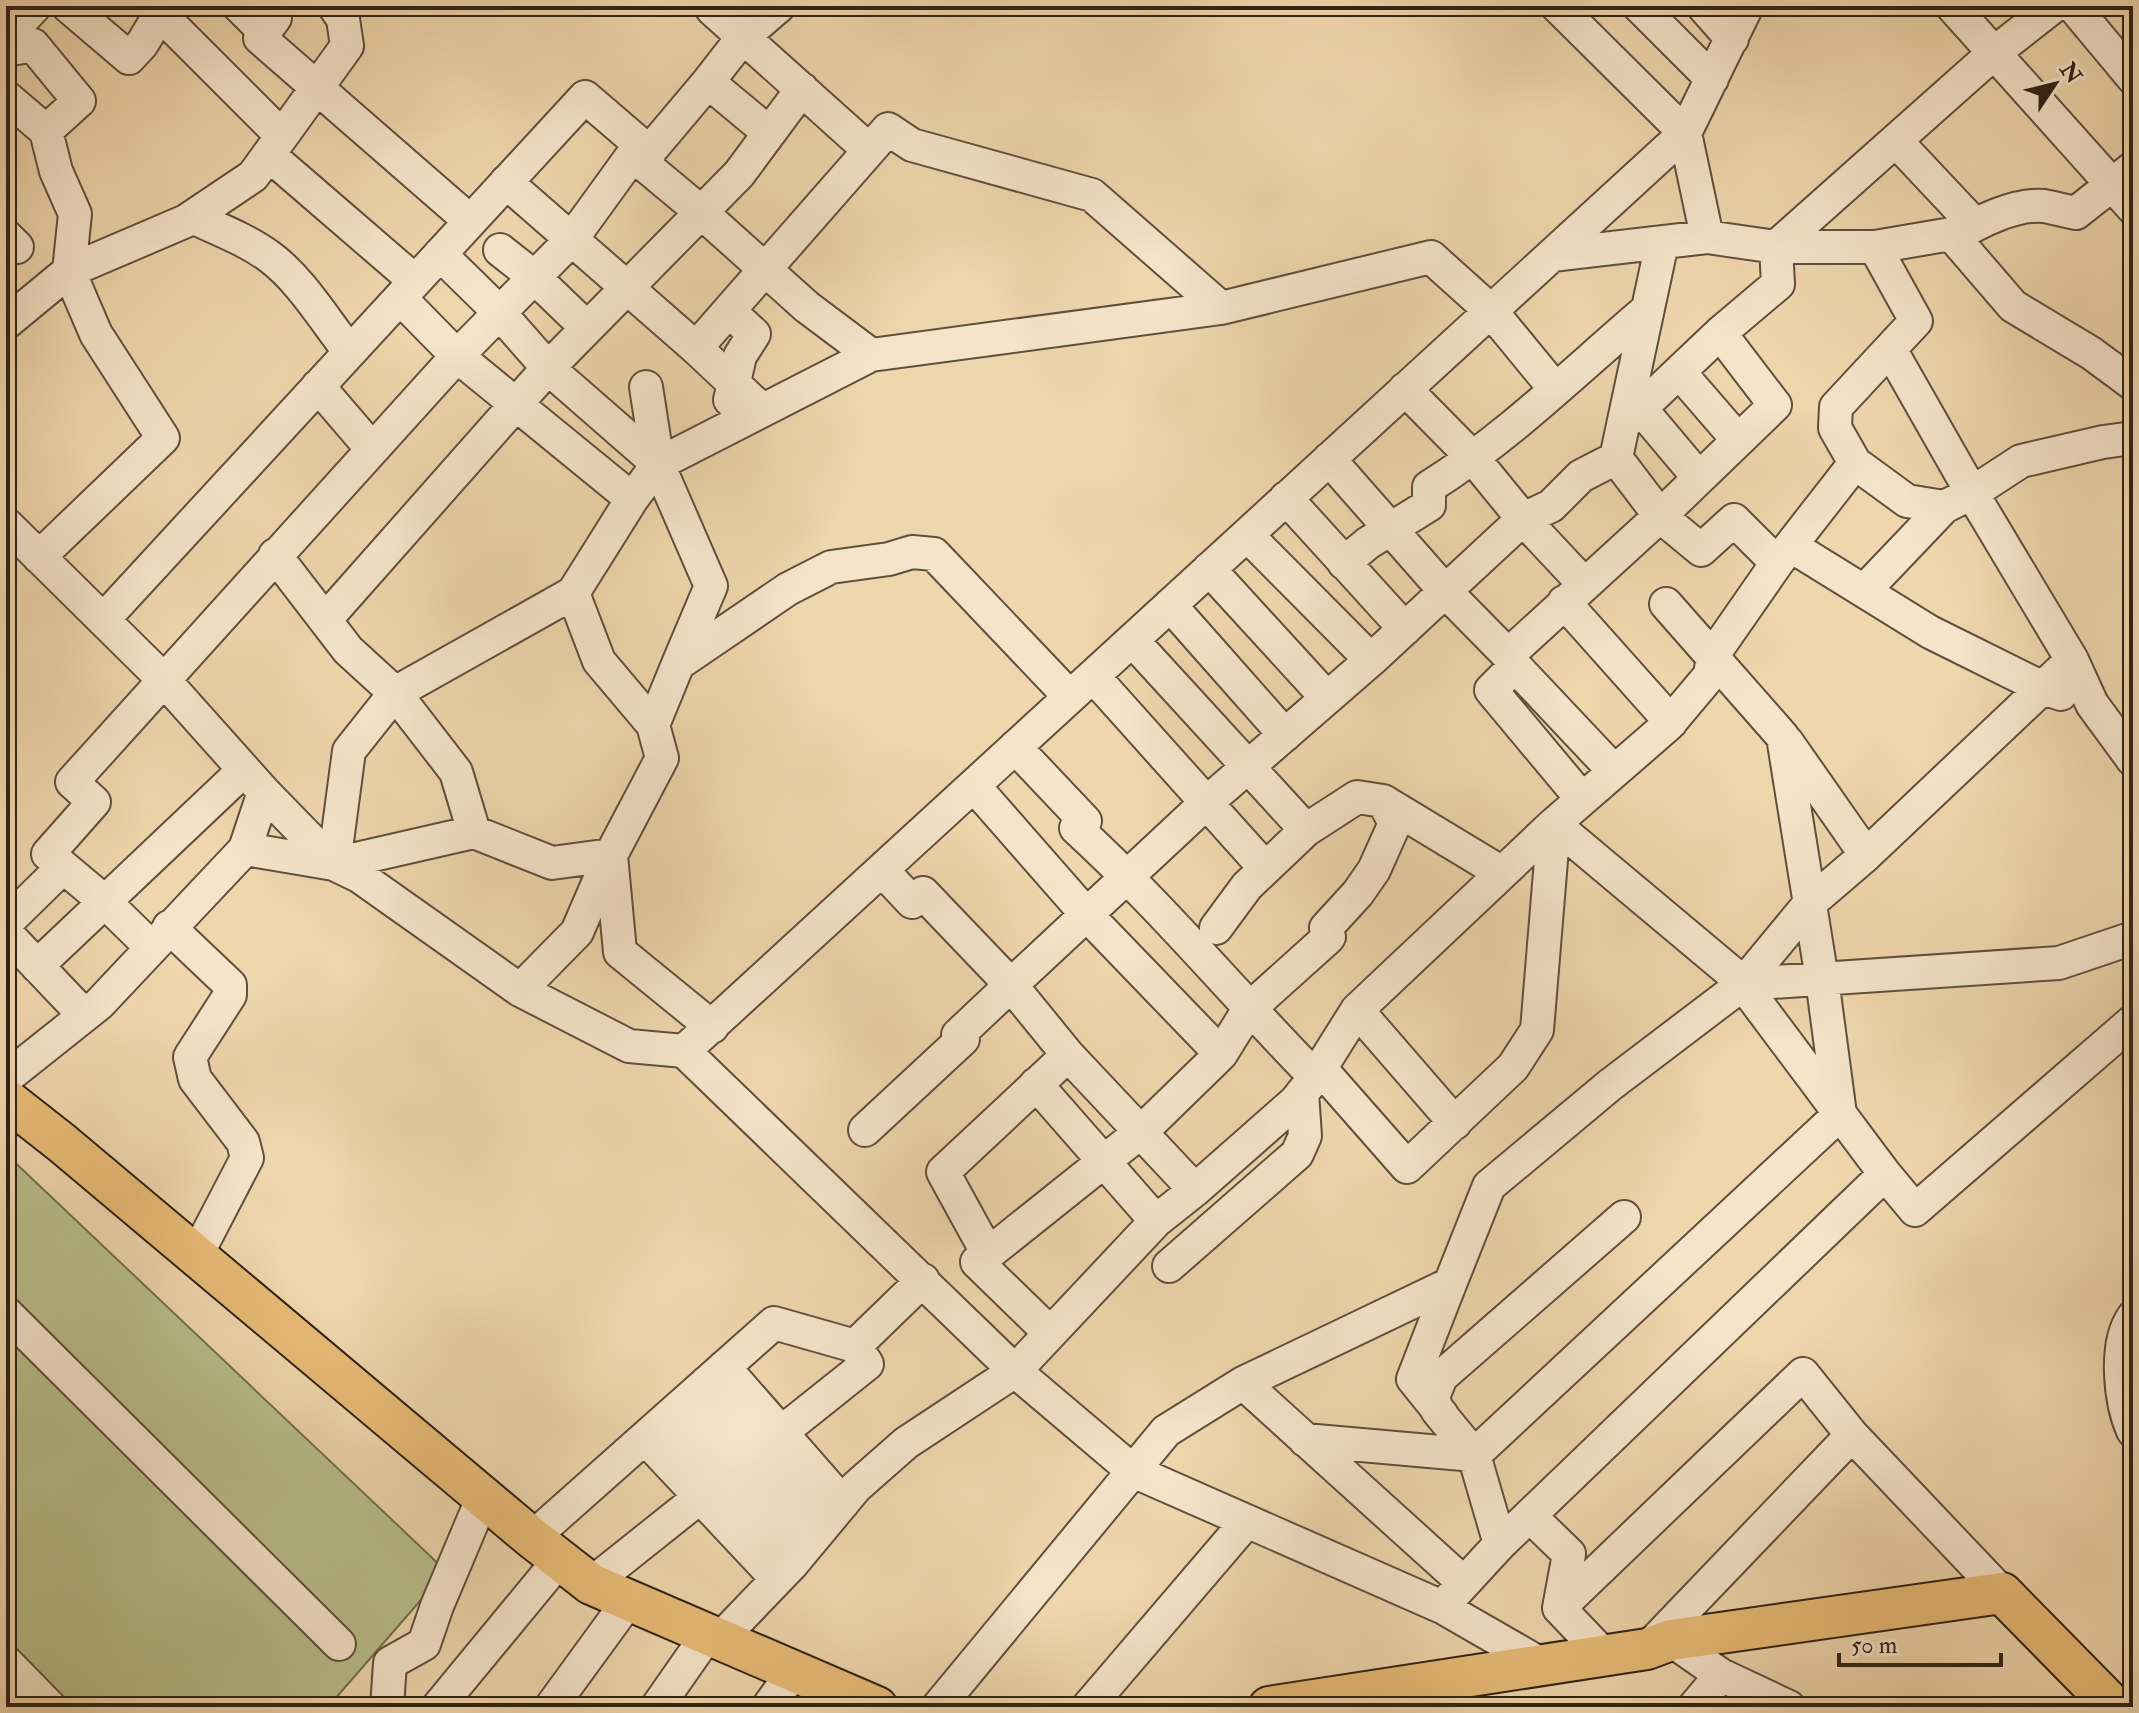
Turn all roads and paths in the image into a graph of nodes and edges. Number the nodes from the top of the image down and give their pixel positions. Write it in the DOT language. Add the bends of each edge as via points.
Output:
graph roads {
  1 [pos="35,6"];
  2 [pos="68,6"];
  3 [pos="239,6"];
  4 [pos="334,6"];
  5 [pos="779,6"];
  6 [pos="1639,6"];
  7 [pos="1703,6"];
  8 [pos="1747,6"];
  9 [pos="1952,6"];
  10 [pos="2054,6"];
  11 [pos="2073,6"];
  12 [pos="1564,8"];
  13 [pos="712,9"];
  14 [pos="158,10"];
  15 [pos="6,37"];
  16 [pos="743,37"];
  17 [pos="1732,39"];
  18 [pos="6,50"];
  19 [pos="1994,53"];
  20 [pos="2133,78"];
  21 [pos="1712,79"];
  22 [pos="708,82"];
  23 [pos="317,88"];
  24 [pos="802,89"];
  25 [pos="6,97"];
  26 [pos="46,131"];
  27 [pos="768,132"];
  28 [pos="1685,133"];
  29 [pos="1896,141"];
  30 [pos="276,146"];
  31 [pos="869,150"];
  32 [pos="649,152"];
  33 [pos="2123,176"];
  34 [pos="506,182"];
  35 [pos="2133,208"];
  36 [pos="701,212"];
  37 [pos="192,217"];
  38 [pos="470,221"];
  39 [pos="1964,231"];
  40 [pos="1707,237"];
  41 [pos="571,240"];
  42 [pos="1662,243"];
  43 [pos="1776,247"];
  44 [pos="1875,247"];
  45 [pos="500,250"];
  46 [pos="440,254"];
  47 [pos="1552,255"];
  48 [pos="764,270"];
  49 [pos="69,271"];
  50 [pos="533,276"];
  51 [pos="626,288"];
  52 [pos="408,289"];
  53 [pos="1221,308"];
  54 [pos="1648,309"];
  55 [pos="498,311"];
  56 [pos="729,311"];
  57 [pos="1491,311"];
  58 [pos="9,316"];
  59 [pos="587,328"];
  60 [pos="1720,333"];
  61 [pos="696,348"];
  62 [pos="1890,349"];
  63 [pos="350,352"];
  64 [pos="871,355"];
  65 [pos="457,356"];
  66 [pos="548,368"];
  67 [pos="1680,373"];
  68 [pos="734,384"];
  69 [pos="2133,384"];
  70 [pos="318,386"];
  71 [pos="646,387"];
  72 [pos="1405,389"];
  73 [pos="1555,389"];
  74 [pos="516,404"];
  75 [pos="762,410"];
  76 [pos="1632,417"];
  77 [pos="723,430"];
  78 [pos="2133,438"];
  79 [pos="1738,440"];
  80 [pos="372,449"];
  81 [pos="1616,458"];
  82 [pos="1329,459"];
  83 [pos="1474,459"];
  84 [pos="1855,463"];
  85 [pos="658,464"];
  86 [pos="1699,478"];
  87 [pos="1286,498"];
  88 [pos="632,499"];
  89 [pos="1958,500"];
  90 [pos="1660,516"];
  91 [pos="1523,519"];
  92 [pos="6,524"];
  93 [pos="1391,529"];
  94 [pos="1247,535"];
  95 [pos="1784,554"];
  96 [pos="275,555"];
  97 [pos="39,557"];
  98 [pos="1344,563"];
  99 [pos="1209,569"];
  100 [pos="1445,591"];
  101 [pos="1864,591"];
  102 [pos="573,593"];
  103 [pos="1574,593"];
  104 [pos="1666,604"];
  105 [pos="1170,605"];
  106 [pos="103,620"];
  107 [pos="325,620"];
  108 [pos="1405,629"];
  109 [pos="1132,640"];
  110 [pos="1713,655"];
  111 [pos="1371,660"];
  112 [pos="2072,660"];
  113 [pos="1512,661"];
  114 [pos="678,664"];
  115 [pos="163,679"];
  116 [pos="1081,687"];
  117 [pos="2043,688"];
  118 [pos="395,693"];
  119 [pos="1327,698"];
  120 [pos="2092,704"];
  121 [pos="1671,722"];
  122 [pos="653,725"];
  123 [pos="1285,735"];
  124 [pos="1783,737"];
  125 [pos="1015,747"];
  126 [pos="2133,760"];
  127 [pos="1248,766"];
  128 [pos="1614,771"];
  129 [pos="254,781"];
  130 [pos="974,786"];
  131 [pos="1582,799"];
  132 [pos="1383,801"];
  133 [pos="1205,804"];
  134 [pos="1554,824"];
  135 [pos="1306,830"];
  136 [pos="474,832"];
  137 [pos="245,849"];
  138 [pos="611,855"];
  139 [pos="1866,855"];
  140 [pos="334,864"];
  141 [pos="63,867"];
  142 [pos="1265,868"];
  143 [pos="882,870"];
  144 [pos="1502,873"];
  145 [pos="1128,876"];
  146 [pos="104,901"];
  147 [pos="1810,903"];
  148 [pos="1087,915"];
  149 [pos="6,923"];
  150 [pos="1216,928"];
  151 [pos="6,933"];
  152 [pos="160,936"];
  153 [pos="2133,938"];
  154 [pos="37,966"];
  155 [pos="1822,979"];
  156 [pos="1743,984"];
  157 [pos="1011,985"];
  158 [pos="520,990"];
  159 [pos="1249,1009"];
  160 [pos="1357,1010"];
  161 [pos="84,1015"];
  162 [pos="2133,1021"];
  163 [pos="712,1027"];
  164 [pos="684,1051"];
  165 [pos="1221,1054"];
  166 [pos="1068,1055"];
  167 [pos="6,1078"];
  168 [pos="1312,1079"];
  169 [pos="1036,1084"];
  170 [pos="6,1099"];
  171 [pos="1840,1114"];
  172 [pos="1455,1123"];
  173 [pos="865,1130"];
  174 [pos="1142,1131"];
  175 [pos="1105,1161"];
  176 [pos="1885,1174"];
  177 [pos="1195,1190"];
  178 [pos="1624,1217"];
  179 [pos="1156,1221"];
  180 [pos="196,1256"];
  181 [pos="983,1258"];
  182 [pos="1169,1266"];
  183 [pos="1450,1284"];
  184 [pos="930,1287"];
  185 [pos="6,1313"];
  186 [pos="2133,1317"];
  187 [pos="1050,1333"];
  188 [pos="855,1346"];
  189 [pos="1015,1371"];
  190 [pos="1243,1383"];
  191 [pos="685,1402"];
  192 [pos="2133,1431"];
  193 [pos="1852,1435"];
  194 [pos="1305,1440"];
  195 [pos="1474,1455"];
  196 [pos="741,1465"];
  197 [pos="1133,1471"];
  198 [pos="483,1497"];
  199 [pos="1530,1516"];
  200 [pos="1247,1521"];
  201 [pos="827,1522"];
  202 [pos="1500,1544"];
  203 [pos="546,1549"];
  204 [pos="784,1571"];
  205 [pos="1464,1583"];
  206 [pos="591,1584"];
  207 [pos="2002,1593"];
  208 [pos="629,1600"];
  209 [pos="1442,1607"];
  210 [pos="1559,1608"];
  211 [pos="714,1636"];
  212 [pos="339,1644"];
  213 [pos="1659,1644"];
  214 [pos="1604,1655"];
  215 [pos="6,1662"];
  216 [pos="1541,1664"];
  217 [pos="794,1671"];
  218 [pos="1721,1675"];
  219 [pos="2133,1690"];
  220 [pos="2113,1706"];
  221 [pos="50,1707"];
  222 [pos="387,1707"];
  223 [pos="438,1707"];
  224 [pos="551,1707"];
  225 [pos="657,1707"];
  226 [pos="768,1707"];
  227 [pos="877,1707"];
  228 [pos="938,1707"];
  229 [pos="1088,1707"];
  230 [pos="1269,1707"];
  231 [pos="1694,1707"];
  232 [pos="1789,1707"];
  1 -- 15 [label="street"];
  2 -- 14 [label="street" via="129,58"];
  3 -- 23 [label="street" via="270,25 260,38"];
  4 -- 23 [label="street" via="343,19 347,46"];
  5 -- 16 [label="street"];
  6 -- 21 [label="street"];
  7 -- 17 [label="street"];
  8 -- 17 [label="street"];
  9 -- 19 [label="street"];
  10 -- 19 [label="street"];
  11 -- 20 [label="street"];
  12 -- 28 [label="street"];
  13 -- 16 [label="street"];
  14 -- 30 [label="street"];
  16 -- 22 [label="street"];
  16 -- 24 [label="street"];
  17 -- 21 [label="street"];
  18 -- 26 [label="street" via="33,45 79,101"];
  19 -- 29 [label="street"];
  19 -- 33 [label="street"];
  21 -- 28 [label="street"];
  22 -- 27 [label="street"];
  22 -- 32 [label="street"];
  23 -- 30 [label="street"];
  23 -- 38 [label="street"];
  24 -- 27 [label="street"];
  24 -- 31 [label="street"];
  25 -- 26 [label="street"];
  26 -- 49 [label="street" via="75,214"];
  27 -- 36 [label="street" via="739,174"];
  28 -- 40 [label="street"];
  28 -- 47 [label="street"];
  29 -- 39 [label="street"];
  29 -- 43 [label="street"];
  30 -- 37 [label="street" via="253,176"];
  30 -- 52 [label="street"];
  31 -- 48 [label="street"];
  31 -- 53 [label="street" via="888,129 912,145 1092,195"];
  32 -- 34 [label="street" via="585,97"];
  32 -- 36 [label="street" via="647,167"];
  32 -- 41 [label="street" via="634,153"];
  33 -- 35 [label="street"];
  33 -- 39 [label="street" via="2076,213 2041,206 2011,211"];
  34 -- 38 [label="street"];
  34 -- 41 [label="street"];
  36 -- 48 [label="street"];
  36 -- 51 [label="street"];
  37 -- 49 [label="street"];
  37 -- 63 [label="street" via="273,259"];
  38 -- 46 [label="street"];
  39 -- 44 [label="street"];
  39 -- 69 [label="street" via="2013,306"];
  40 -- 42 [label="street"];
  40 -- 43 [label="street"];
  41 -- 50 [label="street"];
  41 -- 51 [label="street"];
  42 -- 47 [label="street"];
  42 -- 54 [label="street"];
  43 -- 44 [label="street"];
  43 -- 60 [label="street" via="1778,284"];
  44 -- 62 [label="street" via="1916,321"];
  45 -- 50 [label="street"];
  46 -- 52 [label="street"];
  46 -- 55 [label="street"];
  47 -- 57 [label="street"];
  48 -- 56 [label="street"];
  48 -- 64 [label="street"];
  49 -- 58 [label="street"];
  49 -- 97 [label="street" via="96,334 163,438"];
  50 -- 55 [label="street"];
  50 -- 59 [label="street"];
  51 -- 59 [label="street"];
  51 -- 61 [label="street"];
  52 -- 63 [label="street"];
  52 -- 65 [label="street"];
  53 -- 57 [label="street" via="1431,257"];
  53 -- 64 [label="street"];
  54 -- 73 [label="street"];
  54 -- 76 [label="street"];
  55 -- 65 [label="street"];
  55 -- 66 [label="street"];
  56 -- 61 [label="street"];
  56 -- 68 [label="street" via="754,334 740,356"];
  57 -- 72 [label="street"];
  57 -- 73 [label="street"];
  59 -- 66 [label="street"];
  60 -- 67 [label="street"];
  60 -- 79 [label="street" via="1775,405"];
  61 -- 68 [label="street"];
  62 -- 84 [label="street" via="1836,407 1835,428"];
  62 -- 89 [label="street"];
  63 -- 70 [label="street"];
  64 -- 75 [label="street"];
  65 -- 74 [label="street"];
  65 -- 80 [label="street"];
  66 -- 74 [label="street"];
  66 -- 85 [label="street"];
  67 -- 76 [label="street"];
  67 -- 79 [label="street"];
  68 -- 75 [label="street"];
  68 -- 77 [label="street"];
  70 -- 80 [label="street"];
  70 -- 106 [label="street"];
  71 -- 85 [label="street"];
  72 -- 82 [label="street"];
  72 -- 83 [label="street"];
  73 -- 83 [label="street"];
  74 -- 88 [label="street"];
  74 -- 107 [label="street"];
  75 -- 77 [label="street"];
  76 -- 81 [label="street"];
  76 -- 86 [label="street"];
  77 -- 85 [label="street"];
  78 -- 89 [label="street" via="2021,461"];
  79 -- 86 [label="street"];
  80 -- 96 [label="street"];
  81 -- 90 [label="street"];
  81 -- 91 [label="street" via="1581,476 1551,506"];
  82 -- 87 [label="street"];
  82 -- 93 [label="street"];
  83 -- 91 [label="street"];
  83 -- 93 [label="street" via="1429,487 1429,505"];
  84 -- 89 [label="street" via="1907,501"];
  84 -- 95 [label="street"];
  85 -- 88 [label="street"];
  85 -- 114 [label="street" via="711,586"];
  86 -- 90 [label="street"];
  87 -- 94 [label="street"];
  87 -- 98 [label="street"];
  88 -- 102 [label="street"];
  89 -- 101 [label="street"];
  89 -- 112 [label="street"];
  90 -- 95 [label="street" via="1701,550 1734,520"];
  90 -- 103 [label="street"];
  91 -- 100 [label="street"];
  91 -- 103 [label="street"];
  92 -- 97 [label="street"];
  93 -- 98 [label="street"];
  93 -- 100 [label="street"];
  94 -- 99 [label="street"];
  94 -- 111 [label="street"];
  95 -- 101 [label="street"];
  95 -- 110 [label="street"];
  96 -- 107 [label="street"];
  96 -- 115 [label="street"];
  97 -- 106 [label="street"];
  98 -- 108 [label="street"];
  99 -- 105 [label="street"];
  99 -- 119 [label="street"];
  100 -- 108 [label="street"];
  100 -- 113 [label="street"];
  101 -- 117 [label="street" via="1930,632"];
  102 -- 118 [label="street"];
  102 -- 122 [label="street" via="599,661"];
  103 -- 113 [label="street"];
  103 -- 121 [label="street"];
  104 -- 110 [label="street"];
  105 -- 109 [label="street"];
  105 -- 123 [label="street"];
  106 -- 115 [label="street"];
  107 -- 118 [label="street" via="348,650"];
  108 -- 111 [label="street"];
  109 -- 116 [label="street"];
  109 -- 127 [label="street"];
  110 -- 121 [label="street" via="1710,675"];
  110 -- 124 [label="street"];
  111 -- 119 [label="street"];
  112 -- 117 [label="street"];
  112 -- 120 [label="street"];
  113 -- 128 [label="street"];
  113 -- 131 [label="street" via="1491,690"];
  114 -- 116 [label="street" via="788,589 831,567 912,552 934,554"];
  114 -- 122 [label="street"];
  115 -- 129 [label="street"];
  115 -- 141 [label="street" via="72,782 94,802 48,854"];
  116 -- 125 [label="street"];
  116 -- 133 [label="street"];
  117 -- 120 [label="street"];
  117 -- 139 [label="street"];
  118 -- 136 [label="street" via="456,772"];
  118 -- 140 [label="street" via="349,751"];
  119 -- 123 [label="street"];
  120 -- 126 [label="street"];
  121 -- 128 [label="street"];
  122 -- 138 [label="street" via="662,758"];
  123 -- 127 [label="street"];
  124 -- 139 [label="street"];
  124 -- 147 [label="street"];
  125 -- 130 [label="street"];
  125 -- 145 [label="street" via="1085,821 1076,828"];
  127 -- 133 [label="street"];
  127 -- 135 [label="street"];
  128 -- 131 [label="street"];
  129 -- 137 [label="street"];
  129 -- 140 [label="street"];
  129 -- 146 [label="street"];
  130 -- 143 [label="street"];
  130 -- 148 [label="street"];
  131 -- 134 [label="street"];
  132 -- 135 [label="street" via="1357,797"];
  132 -- 144 [label="street"];
  132 -- 159 [label="street" via="1395,823 1374,870 1326,928 1329,937"];
  133 -- 142 [label="street"];
  133 -- 145 [label="street"];
  134 -- 144 [label="street"];
  134 -- 156 [label="street"];
  134 -- 172 [label="street" via="1537,1030 1513,1067"];
  135 -- 142 [label="street"];
  136 -- 138 [label="street" via="552,863"];
  136 -- 140 [label="street"];
  137 -- 140 [label="street"];
  137 -- 152 [label="street"];
  138 -- 158 [label="street" via="577,932"];
  138 -- 163 [label="street" via="620,952"];
  139 -- 147 [label="street"];
  140 -- 158 [label="street" via="359,876"];
  141 -- 146 [label="street"];
  141 -- 149 [label="street"];
  142 -- 150 [label="street"];
  143 -- 157 [label="street" via="912,902 923,893"];
  143 -- 163 [label="street"];
  144 -- 160 [label="street"];
  145 -- 148 [label="street"];
  145 -- 159 [label="street"];
  146 -- 152 [label="street"];
  146 -- 154 [label="street"];
  147 -- 155 [label="street"];
  147 -- 156 [label="street"];
  148 -- 157 [label="street"];
  148 -- 165 [label="street"];
  151 -- 154 [label="street"];
  152 -- 161 [label="street"];
  152 -- 180 [label="street" via="231,990 190,1057 195,1079 243,1142 247,1158"];
  153 -- 155 [label="street" via="2059,963"];
  154 -- 161 [label="street"];
  155 -- 156 [label="street"];
  155 -- 171 [label="street"];
  156 -- 171 [label="street"];
  156 -- 183 [label="street" via="1489,1186"];
  157 -- 166 [label="street"];
  157 -- 173 [label="street" via="958,1035 963,1039"];
  158 -- 164 [label="street" via="629,1046"];
  159 -- 165 [label="street"];
  159 -- 168 [label="street"];
  160 -- 168 [label="street"];
  160 -- 172 [label="street"];
  161 -- 167 [label="street"];
  162 -- 176 [label="street" via="1915,1210"];
  163 -- 164 [label="street"];
  164 -- 184 [label="street"];
  165 -- 174 [label="street"];
  166 -- 169 [label="street"];
  166 -- 174 [label="street"];
  168 -- 172 [label="street" via="1407,1167"];
  168 -- 177 [label="street"];
  168 -- 182 [label="street" via="1305,1136 1297,1154"];
  169 -- 175 [label="street"];
  169 -- 181 [label="street" via="943,1172"];
  170 -- 180 [label="main road"];
  171 -- 176 [label="street"];
  171 -- 195 [label="street"];
  174 -- 175 [label="street"];
  174 -- 177 [label="street"];
  175 -- 179 [label="street"];
  175 -- 181 [label="street"];
  176 -- 199 [label="street"];
  177 -- 179 [label="street"];
  178 -- 195 [label="street" via="1441,1377 1433,1397 1437,1410"];
  179 -- 187 [label="street"];
  180 -- 198 [label="main road"];
  181 -- 184 [label="street"];
  181 -- 187 [label="street"];
  183 -- 190 [label="street"];
  183 -- 195 [label="street" via="1413,1379"];
  184 -- 188 [label="street"];
  184 -- 189 [label="street"];
  185 -- 212 [label="street"];
  186 -- 192 [label="street" via="2122,1348 2121,1382"];
  187 -- 189 [label="street"];
  188 -- 191 [label="street" via="774,1323"];
  188 -- 196 [label="street" via="867,1364"];
  189 -- 197 [label="street"];
  189 -- 201 [label="street" via="906,1443 856,1487"];
  190 -- 194 [label="street"];
  190 -- 197 [label="street" via="1166,1431"];
  191 -- 196 [label="street"];
  191 -- 196 [label="street"];
  191 -- 196 [label="street"];
  191 -- 203 [label="street"];
  193 -- 207 [label="street"];
  193 -- 210 [label="street" via="1803,1374"];
  193 -- 213 [label="street"];
  194 -- 195 [label="street"];
  194 -- 205 [label="street"];
  195 -- 202 [label="street"];
  196 -- 201 [label="street"];
  196 -- 201 [label="street"];
  196 -- 204 [label="street"];
  196 -- 206 [label="street"];
  197 -- 200 [label="street"];
  197 -- 228 [label="street"];
  198 -- 203 [label="main road"];
  198 -- 222 [label="street" via="424,1644 390,1663"];
  199 -- 202 [label="street"];
  199 -- 210 [label="street" via="1569,1554"];
  200 -- 209 [label="street"];
  200 -- 229 [label="street"];
  201 -- 204 [label="street"];
  202 -- 205 [label="street"];
  203 -- 206 [label="main road"];
  203 -- 223 [label="street"];
  204 -- 211 [label="street"];
  205 -- 209 [label="street"];
  206 -- 208 [label="main road"];
  207 -- 213 [label="main road"];
  207 -- 220 [label="main road"];
  208 -- 211 [label="main road"];
  208 -- 224 [label="street"];
  209 -- 216 [label="street"];
  210 -- 214 [label="street"];
  211 -- 217 [label="main road"];
  211 -- 225 [label="street"];
  213 -- 214 [label="main road"];
  213 -- 218 [label="street"];
  214 -- 216 [label="main road"];
  215 -- 221 [label="street"];
  216 -- 230 [label="main road"];
  217 -- 226 [label="street"];
  217 -- 227 [label="main road"];
  218 -- 231 [label="street"];
  218 -- 232 [label="street"];
  219 -- 220 [label="main road"];
}
